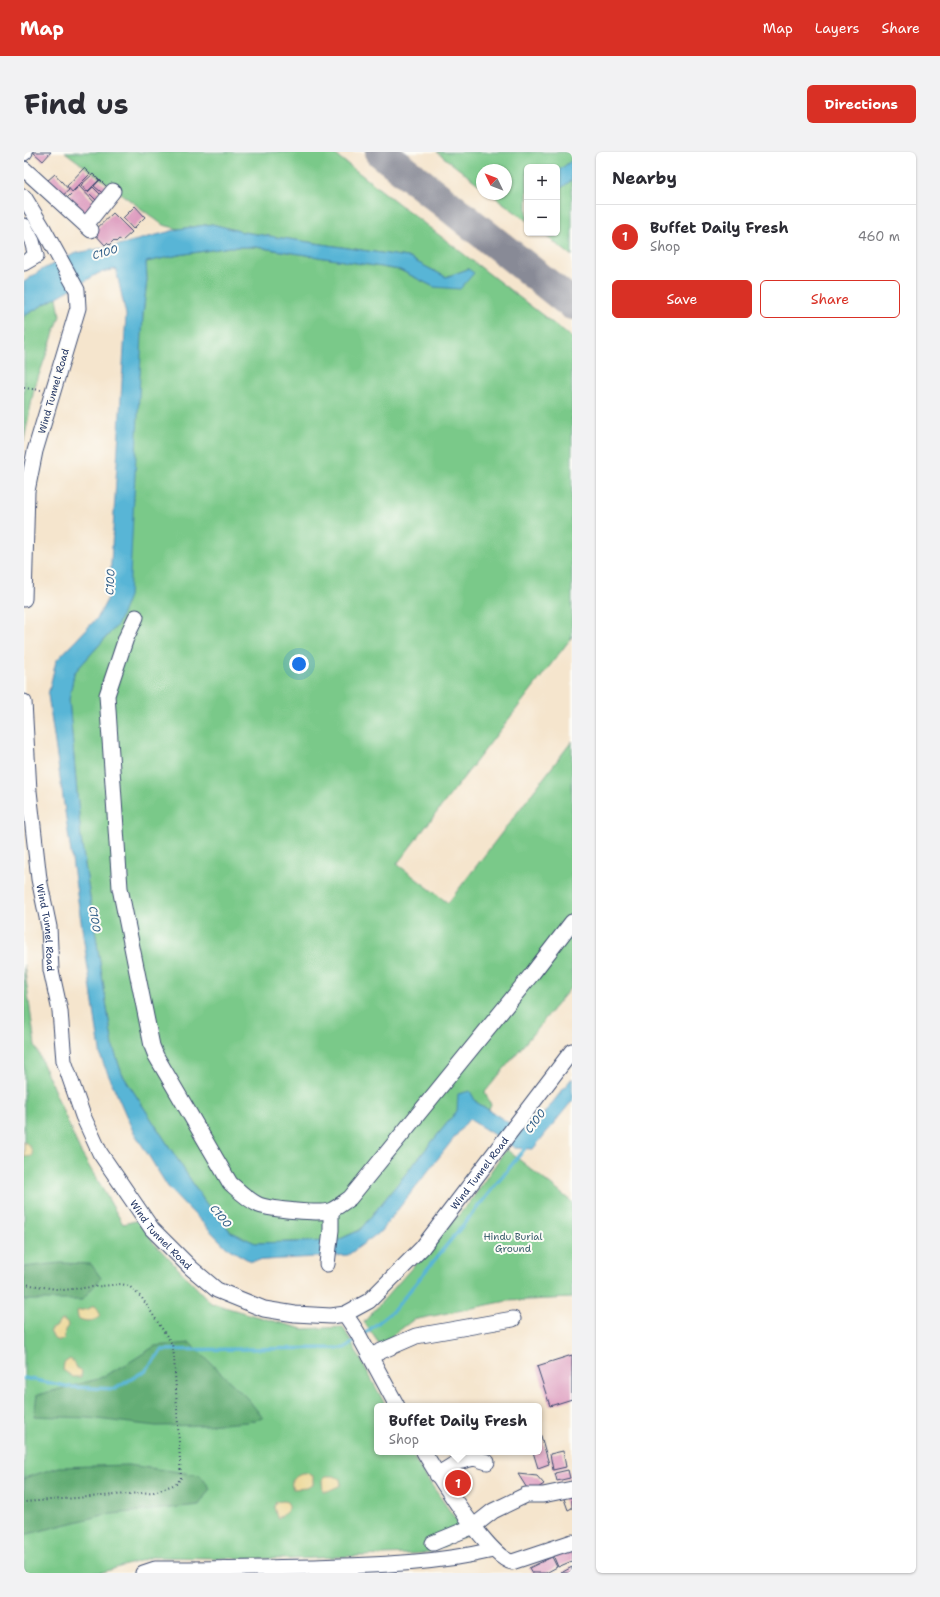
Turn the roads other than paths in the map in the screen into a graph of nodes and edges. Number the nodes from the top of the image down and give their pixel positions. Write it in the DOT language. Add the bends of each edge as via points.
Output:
graph roads {
  1 [pos="24,169"];
  2 [pos="113,191"];
  3 [pos="24,197"];
  4 [pos="24,226"];
  5 [pos="24,263"];
  6 [pos="24,599"];
  7 [pos="136,617"];
  8 [pos="24,702"];
  9 [pos="572,922"];
  10 [pos="570,1056"];
  11 [pos="331,1211"];
  12 [pos="327,1264"];
  13 [pos="345,1314"];
  14 [pos="513,1319"];
  15 [pos="363,1344"];
  16 [pos="395,1403"];
  17 [pos="426,1455"];
  18 [pos="487,1462"];
  19 [pos="437,1475"];
  20 [pos="572,1489"];
  21 [pos="474,1526"];
  22 [pos="433,1542"];
  23 [pos="572,1542"];
  24 [pos="493,1550"];
  25 [pos="515,1568"];
  26 [pos="275,1570"];
  27 [pos="151,1572"];
  1 -- 2 [label="street" via="88,227"];
  3 -- 6 [label="street, Wind Tunnel Road" via="77,290 78,308 35,451 27,491"];
  4 -- 5 [label="street" via="36,256"];
  7 -- 11 [label="street" via="126,638 107,695 120,888 152,1046 230,1183 259,1205 272,1209"];
  8 -- 13 [label="street, Wind Tunnel Road" via="39,879 48,927 51,970 60,1011 64,1061 83,1116 100,1153 152,1229 217,1290 264,1309 295,1314"];
  9 -- 11 [label="street" via="350,1198"];
  10 -- 13 [label="street, Wind Tunnel Road" via="422,1248 369,1301"];
  11 -- 12 [label="street"];
  13 -- 15 [label="street"];
  14 -- 15 [label="street"];
  15 -- 16 [label="street"];
  17 -- 19 [label="street"];
  18 -- 19 [label="street" via="474,1458 458,1462"];
  19 -- 21 [label="street"];
  20 -- 21 [label="street" via="543,1495 526,1495 504,1504"];
  21 -- 22 [label="street"];
  21 -- 24 [label="street"];
  23 -- 25 [label="street"];
  24 -- 25 [label="street"];
  24 -- 26 [label="street" via="453,1559"];
  26 -- 27 [label="street"];
}
